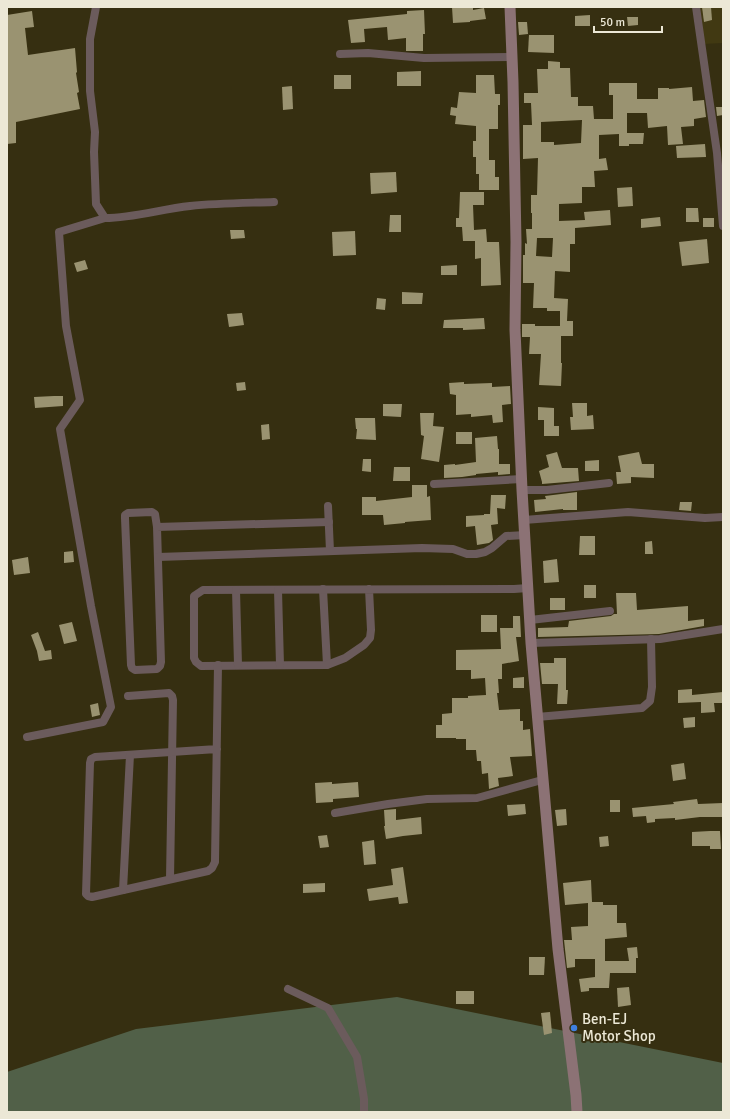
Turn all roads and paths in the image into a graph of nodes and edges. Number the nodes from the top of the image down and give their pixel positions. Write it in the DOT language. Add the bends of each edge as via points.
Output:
graph roads {
  1 [pos="96,7"];
  2 [pos="510,7"];
  3 [pos="696,7"];
  4 [pos="340,54"];
  5 [pos="512,57"];
  6 [pos="720,153"];
  7 [pos="274,202"];
  8 [pos="105,218"];
  9 [pos="723,226"];
  10 [pos="521,479"];
  11 [pos="609,483"];
  12 [pos="434,484"];
  13 [pos="522,490"];
  14 [pos="328,506"];
  15 [pos="723,517"];
  16 [pos="524,520"];
  17 [pos="329,522"];
  18 [pos="157,527"];
  19 [pos="525,535"];
  20 [pos="330,551"];
  21 [pos="158,556"];
  22 [pos="528,588"];
  23 [pos="323,589"];
  24 [pos="369,589"];
  25 [pos="236,590"];
  26 [pos="278,590"];
  27 [pos="610,611"];
  28 [pos="530,620"];
  29 [pos="723,629"];
  30 [pos="651,640"];
  31 [pos="531,643"];
  32 [pos="238,665"];
  33 [pos="280,665"];
  34 [pos="327,665"];
  35 [pos="218,666"];
  36 [pos="128,696"];
  37 [pos="537,718"];
  38 [pos="26,737"];
  39 [pos="217,749"];
  40 [pos="173,752"];
  41 [pos="130,755"];
  42 [pos="542,780"];
  43 [pos="335,813"];
  44 [pos="170,879"];
  45 [pos="123,890"];
  46 [pos="288,989"];
  47 [pos="364,1112"];
  48 [pos="577,1112"];
  1 -- 8 [label="street" via="90,39 90,91 95,132 96,204"];
  2 -- 5 [label="street"];
  3 -- 6 [label="street"];
  4 -- 5 [label="street" via="368,53 424,58"];
  5 -- 10 [label="street" via="515,330"];
  6 -- 9 [label="street"];
  7 -- 8 [label="street" via="190,206 141,215"];
  8 -- 38 [label="street" via="59,232 66,326 80,400 60,429 111,707 103,722"];
  10 -- 12 [label="street"];
  10 -- 13 [label="street"];
  11 -- 13 [label="street" via="547,490"];
  13 -- 16 [label="street"];
  14 -- 17 [label="street"];
  15 -- 16 [label="street" via="628,512"];
  16 -- 19 [label="street"];
  17 -- 18 [label="street"];
  17 -- 20 [label="street"];
  18 -- 21 [label="street"];
  18 -- 21 [label="street" via="155,514 152,512 125,515 131,665 135,670 157,669 161,662"];
  19 -- 20 [label="street" via="506,536 492,548 476,554 453,549 422,548"];
  19 -- 22 [label="street"];
  20 -- 21 [label="street"];
  22 -- 24 [label="street"];
  22 -- 28 [label="street"];
  23 -- 24 [label="street"];
  23 -- 26 [label="street"];
  23 -- 34 [label="street"];
  24 -- 34 [label="street" via="370,638 364,646 345,658"];
  25 -- 26 [label="street"];
  25 -- 32 [label="street"];
  25 -- 35 [label="street" via="203,590 194,596 194,658 201,666"];
  26 -- 33 [label="street"];
  27 -- 28 [label="street"];
  28 -- 31 [label="street"];
  29 -- 30 [label="street"];
  30 -- 31 [label="street"];
  30 -- 37 [label="street" via="652,687 650,701 642,708"];
  31 -- 37 [label="street"];
  32 -- 33 [label="street"];
  32 -- 35 [label="street"];
  33 -- 34 [label="street"];
  35 -- 39 [label="street"];
  36 -- 40 [label="street" via="169,693 172,696"];
  37 -- 42 [label="street"];
  39 -- 40 [label="street"];
  39 -- 44 [label="street" via="215,862 208,871"];
  40 -- 41 [label="street"];
  40 -- 44 [label="street"];
  41 -- 45 [label="street"];
  41 -- 45 [label="street" via="95,757 90,763 86,894 92,897"];
  42 -- 43 [label="street" via="476,798 427,799"];
  42 -- 48 [label="street"];
  44 -- 45 [label="street"];
  46 -- 47 [label="street" via="328,1008 357,1057"];
}
